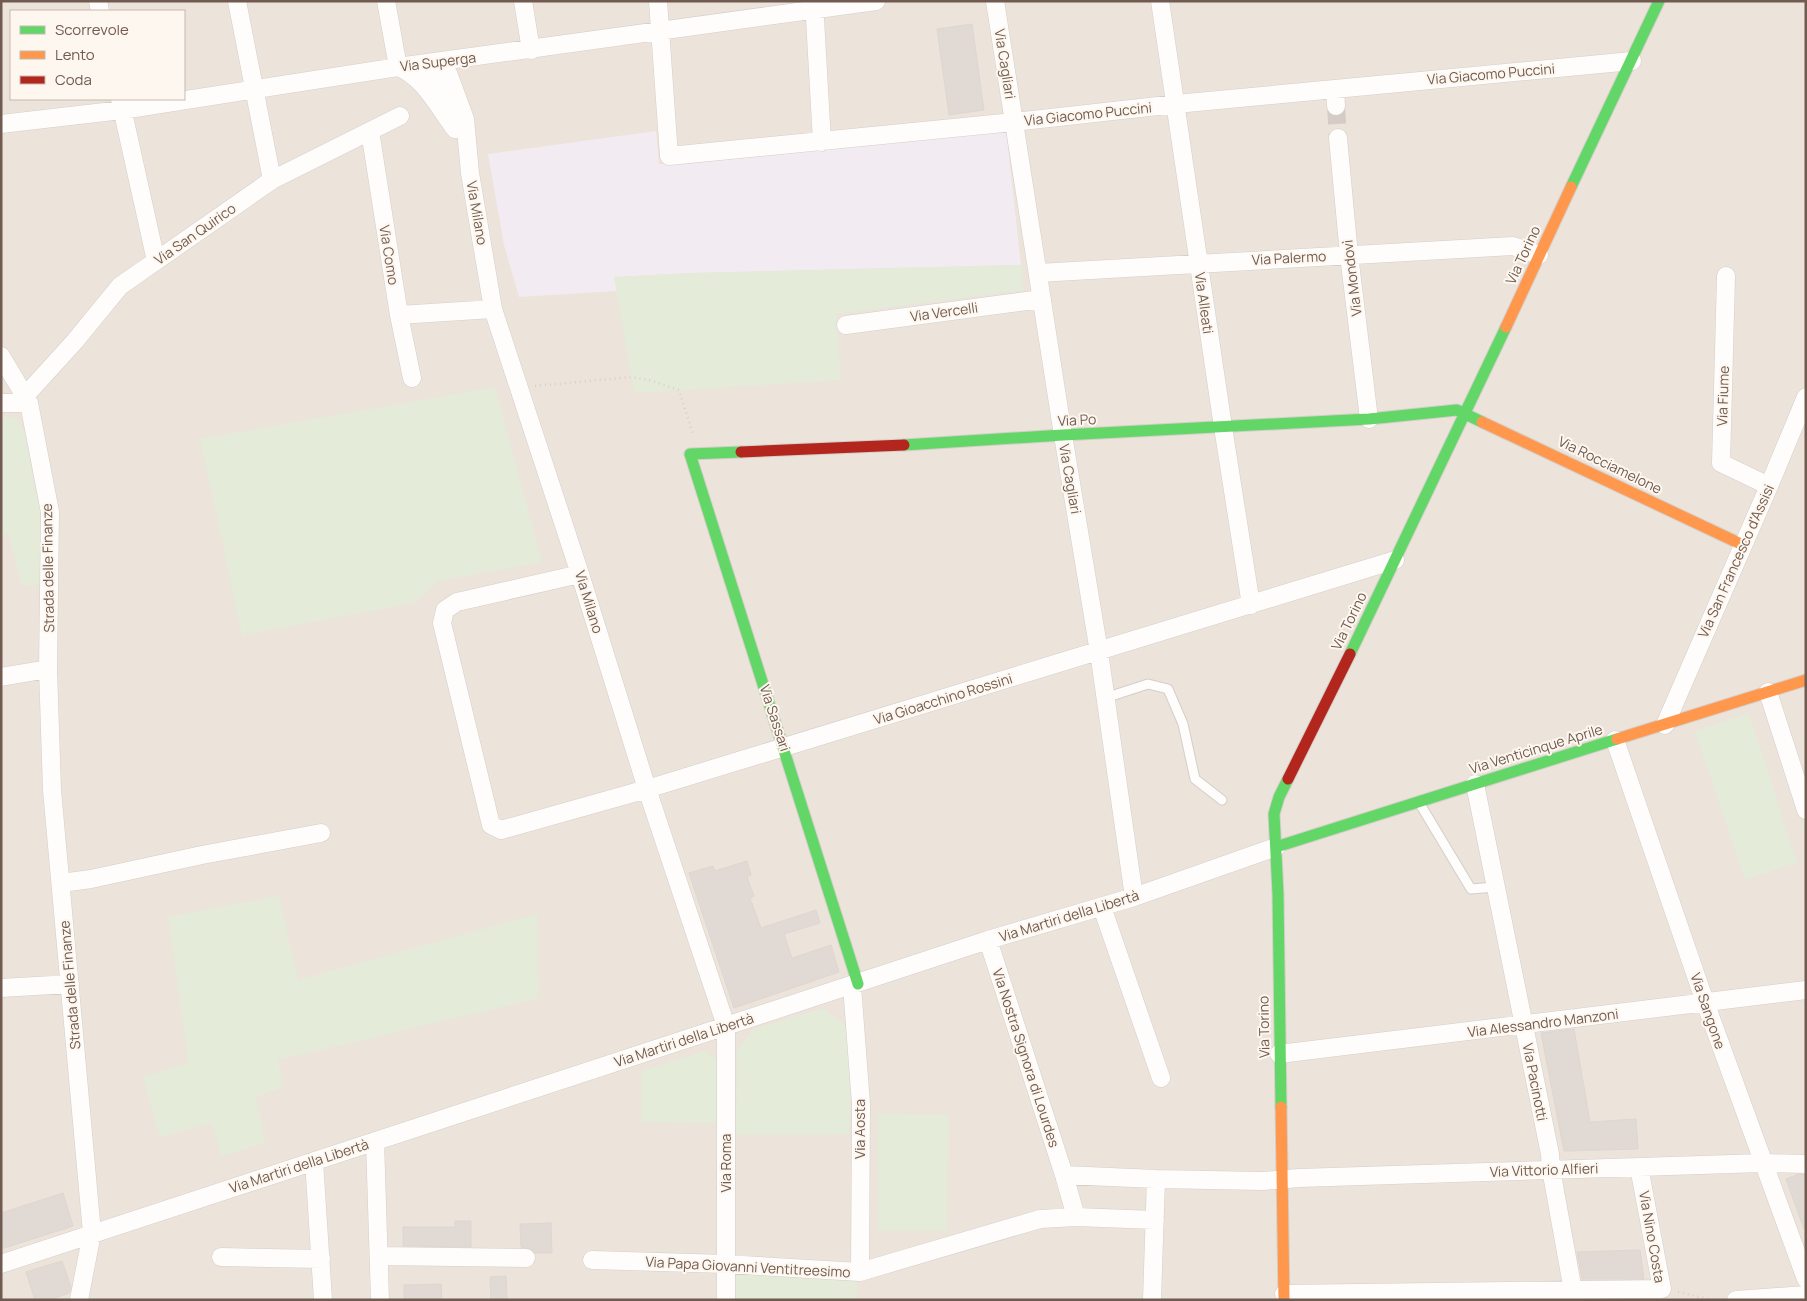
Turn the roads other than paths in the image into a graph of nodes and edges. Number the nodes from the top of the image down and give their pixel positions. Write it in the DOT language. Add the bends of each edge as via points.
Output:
graph roads {
  1 [pos="237,1"];
  2 [pos="386,1"];
  3 [pos="523,1"];
  4 [pos="658,1"];
  5 [pos="876,1"];
  6 [pos="995,1"];
  7 [pos="1160,1"];
  8 [pos="1659,1"];
  9 [pos="814,5"];
  10 [pos="661,31"];
  11 [pos="531,50"];
  12 [pos="475,57"];
  13 [pos="1632,61"];
  14 [pos="436,63"];
  15 [pos="398,67"];
  16 [pos="253,89"];
  17 [pos="1335,89"];
  18 [pos="185,97"];
  19 [pos="457,98"];
  20 [pos="156,100"];
  21 [pos="121,104"];
  22 [pos="1176,104"];
  23 [pos="1336,106"];
  24 [pos="400,116"];
  25 [pos="1014,122"];
  26 [pos="1,124"];
  27 [pos="455,129"];
  28 [pos="370,131"];
  29 [pos="1338,138"];
  30 [pos="822,142"];
  31 [pos="470,173"];
  32 [pos="272,180"];
  33 [pos="1349,254"];
  34 [pos="1539,255"];
  35 [pos="156,260"];
  36 [pos="1198,264"];
  37 [pos="1038,273"];
  38 [pos="1726,276"];
  39 [pos="1042,299"];
  40 [pos="493,309"];
  41 [pos="399,315"];
  42 [pos="846,325"];
  43 [pos="1,356"];
  44 [pos="412,378"];
  45 [pos="1806,397"];
  46 [pos="27,400"];
  47 [pos="1,403"];
  48 [pos="1465,412"];
  49 [pos="1369,419"];
  50 [pos="1223,427"];
  51 [pos="1062,436"];
  52 [pos="695,453"];
  53 [pos="1769,486"];
  54 [pos="1743,545"];
  55 [pos="1395,560"];
  56 [pos="580,574"];
  57 [pos="1251,605"];
  58 [pos="1099,652"];
  59 [pos="48,668"];
  60 [pos="1,677"];
  61 [pos="1806,680"];
  62 [pos="1768,692"];
  63 [pos="1106,698"];
  64 [pos="1665,725"];
  65 [pos="1615,740"];
  66 [pos="784,748"];
  67 [pos="1475,784"];
  68 [pos="647,789"];
  69 [pos="1222,800"];
  70 [pos="1419,802"];
  71 [pos="1806,810"];
  72 [pos="321,833"];
  73 [pos="1276,847"];
  74 [pos="61,883"];
  75 [pos="1496,887"];
  76 [pos="1134,897"];
  77 [pos="1102,907"];
  78 [pos="988,940"];
  79 [pos="70,984"];
  80 [pos="855,985"];
  81 [pos="1,988"];
  82 [pos="1806,990"];
  83 [pos="1705,1002"];
  84 [pos="1524,1025"];
  85 [pos="726,1026"];
  86 [pos="1280,1054"];
  87 [pos="1161,1078"];
  88 [pos="375,1141"];
  89 [pos="314,1161"];
  90 [pos="1762,1163"];
  91 [pos="1806,1164"];
  92 [pos="1639,1167"];
  93 [pos="1551,1169"];
  94 [pos="1064,1176"];
  95 [pos="1156,1179"];
  96 [pos="1282,1179"];
  97 [pos="1076,1217"];
  98 [pos="1155,1220"];
  99 [pos="92,1233"];
  100 [pos="379,1256"];
  101 [pos="221,1257"];
  102 [pos="526,1258"];
  103 [pos="320,1259"];
  104 [pos="592,1260"];
  105 [pos="1,1264"];
  106 [pos="726,1264"];
  107 [pos="860,1272"];
  108 [pos="1806,1279"];
  109 [pos="1574,1291"];
  110 [pos="1806,1295"];
  111 [pos="1355,1296"];
  112 [pos="1284,1297"];
  113 [pos="79,1300"];
  114 [pos="323,1300"];
  115 [pos="380,1300"];
  116 [pos="726,1300"];
  117 [pos="1152,1300"];
  118 [pos="1736,1300"];
  1 -- 16 [label="street"];
  2 -- 15 [label="street"];
  3 -- 11 [label="street"];
  4 -- 10 [label="street"];
  5 -- 9 [label="street, Via Superga"];
  6 -- 25 [label="street, Via Cagliari"];
  7 -- 22 [label="street, Via Alleati"];
  8 -- 13 [label="street, Via Torino"];
  9 -- 10 [label="street, Via Superga"];
  9 -- 30 [label="street"];
  10 -- 11 [label="street, Via Superga"];
  10 -- 30 [label="street, Via Giacomo Puccini" via="669,156"];
  11 -- 12 [label="street, Via Superga"];
  12 -- 14 [label="street, Via Superga"];
  12 -- 19 [label="street" via="462,73"];
  13 -- 17 [label="street, Via Giacomo Puccini"];
  13 -- 34 [label="street, Via Torino"];
  14 -- 15 [label="street, Via Superga"];
  14 -- 19 [label="street, Via Milano"];
  14 -- 27 [label="street, Via Milano"];
  15 -- 16 [label="street, Via Superga"];
  15 -- 27 [label="street" via="416,78"];
  16 -- 18 [label="street, Via Superga"];
  16 -- 32 [label="street"];
  17 -- 22 [label="street, Via Giacomo Puccini"];
  17 -- 23 [label="street"];
  19 -- 31 [label="street, Via Milano" via="465,119"];
  20 -- 21 [label="street, Via Superga"];
  21 -- 26 [label="street, Via Superga"];
  21 -- 35 [label="street"];
  22 -- 25 [label="street, Via Giacomo Puccini"];
  22 -- 36 [label="street, Via Alleati"];
  24 -- 28 [label="street, Via San Quirico"];
  25 -- 30 [label="street, Via Giacomo Puccini"];
  25 -- 37 [label="street, Via Cagliari"];
  27 -- 31 [label="street, Via Milano"];
  28 -- 32 [label="street, Via San Quirico"];
  28 -- 41 [label="street, Via Como"];
  29 -- 33 [label="street, Via Mondovì"];
  31 -- 40 [label="street, Via Milano"];
  32 -- 35 [label="street, Via San Quirico"];
  33 -- 34 [label="street, Via Palermo" via="1513,246"];
  33 -- 36 [label="street, Via Palermo"];
  33 -- 49 [label="street, Via Mondovì"];
  34 -- 48 [label="street, Via Torino"];
  35 -- 46 [label="street, Via San Quirico" via="120,286"];
  36 -- 37 [label="street, Via Palermo"];
  36 -- 50 [label="street, Via Alleati"];
  37 -- 39 [label="street, Via Cagliari"];
  38 -- 53 [label="street, Via Fiume" via="1721,464"];
  39 -- 42 [label="street, Via Vercelli"];
  39 -- 51 [label="street, Via Cagliari"];
  40 -- 41 [label="street"];
  40 -- 56 [label="street, Via Milano"];
  41 -- 44 [label="street, Via Como"];
  43 -- 46 [label="street, Strada delle Finanze"];
  45 -- 53 [label="street, Via San Francesco d'Assisi"];
  46 -- 47 [label="street"];
  46 -- 59 [label="street, Strada delle Finanze" via="50,512"];
  48 -- 49 [label="street, Via Po" via="1447,410"];
  48 -- 54 [label="street, Via Rocciamelone"];
  48 -- 55 [label="street, Via Torino"];
  49 -- 50 [label="street, Via Po"];
  50 -- 51 [label="street, Via Po"];
  50 -- 57 [label="street, Via Alleati"];
  51 -- 52 [label="street, Via Po"];
  51 -- 58 [label="street, Via Cagliari"];
  52 -- 66 [label="street, Via Sassari"];
  53 -- 54 [label="street, Via San Francesco d'Assisi"];
  54 -- 64 [label="street, Via San Francesco d'Assisi"];
  55 -- 57 [label="street, Via Gioacchino Rossini"];
  55 -- 73 [label="street, Via Torino" via="1279,797 1274,814"];
  56 -- 68 [label="street, Via Milano"];
  56 -- 68 [label="street, Via Gioacchino Rossini" via="457,602 445,610 442,623 491,825 501,830"];
  57 -- 58 [label="street, Via Gioacchino Rossini"];
  58 -- 63 [label="street, Via Cagliari"];
  58 -- 66 [label="street, Via Gioacchino Rossini"];
  59 -- 60 [label="street"];
  59 -- 74 [label="street, Strada delle Finanze" via="52,790"];
  61 -- 62 [label="street, Via Venticinque Aprile"];
  62 -- 64 [label="street, Via Venticinque Aprile"];
  62 -- 71 [label="street"];
  63 -- 69 [label="lane" via="1148,684 1168,689 1183,724 1195,779"];
  63 -- 76 [label="street, Via Cagliari"];
  64 -- 65 [label="street, Via Venticinque Aprile"];
  65 -- 67 [label="street, Via Venticinque Aprile"];
  65 -- 83 [label="street, Via Sangone"];
  66 -- 68 [label="street, Via Gioacchino Rossini"];
  66 -- 80 [label="street, Via Sassari"];
  67 -- 70 [label="street, Via Venticinque Aprile"];
  67 -- 75 [label="street, Via Pacinotti"];
  68 -- 85 [label="street, Via Milano"];
  70 -- 73 [label="street, Via Venticinque Aprile"];
  70 -- 75 [label="lane" via="1471,889"];
  72 -- 74 [label="street"];
  73 -- 76 [label="street, Via Martiri della Libertà"];
  73 -- 86 [label="street, Via Torino"];
  74 -- 79 [label="street, Strada delle Finanze"];
  75 -- 84 [label="street, Via Pacinotti"];
  76 -- 77 [label="street, Via Martiri della Libertà"];
  77 -- 78 [label="street, Via Martiri della Libertà"];
  77 -- 87 [label="street"];
  78 -- 80 [label="street, Via Martiri della Libertà"];
  78 -- 94 [label="street, Via Nostra Signora di Lourdes"];
  79 -- 81 [label="street"];
  79 -- 99 [label="street, Strada delle Finanze"];
  80 -- 85 [label="street, Via Martiri della Libertà"];
  80 -- 107 [label="street, Via Aosta" via="861,1104"];
  82 -- 83 [label="street, Via Alessandro Manzoni"];
  83 -- 84 [label="street, Via Alessandro Manzoni"];
  83 -- 90 [label="street, Via Sangone"];
  84 -- 86 [label="street, Via Alessandro Manzoni"];
  84 -- 93 [label="street, Via Pacinotti"];
  85 -- 88 [label="street, Via Martiri della Libertà"];
  85 -- 106 [label="street, Via Roma"];
  86 -- 96 [label="street, Via Torino"];
  88 -- 89 [label="street, Via Martiri della Libertà"];
  88 -- 100 [label="street"];
  89 -- 99 [label="street, Via Martiri della Libertà"];
  89 -- 103 [label="street"];
  90 -- 91 [label="street, Via Vittorio Alfieri"];
  90 -- 92 [label="street, Via Vittorio Alfieri"];
  90 -- 108 [label="street, Via Sangone"];
  92 -- 93 [label="street, Via Vittorio Alfieri"];
  92 -- 109 [label="street, Via Nino Costa" via="1662,1289"];
  93 -- 96 [label="street, Via Vittorio Alfieri"];
  93 -- 109 [label="street, Via Pacinotti"];
  94 -- 95 [label="street"];
  94 -- 97 [label="street"];
  95 -- 96 [label="street"];
  95 -- 98 [label="street"];
  96 -- 112 [label="street, Via Torino"];
  97 -- 98 [label="street, Via Papa Giovanni Ventitreesimo"];
  97 -- 107 [label="street, Via Papa Giovanni Ventitreesimo" via="1040,1219"];
  98 -- 117 [label="street"];
  99 -- 105 [label="street, Via Martiri della Libertà"];
  99 -- 113 [label="street, Strada delle Finanze"];
  100 -- 102 [label="street"];
  100 -- 115 [label="street"];
  101 -- 103 [label="street"];
  103 -- 114 [label="street"];
  104 -- 106 [label="street, Via Papa Giovanni Ventitreesimo"];
  106 -- 107 [label="street, Via Papa Giovanni Ventitreesimo"];
  106 -- 116 [label="street, Via Roma"];
  109 -- 111 [label="street, Via Nino Costa"];
  110 -- 118 [label="street"];
  111 -- 112 [label="street, Via Nino Costa"];
}
